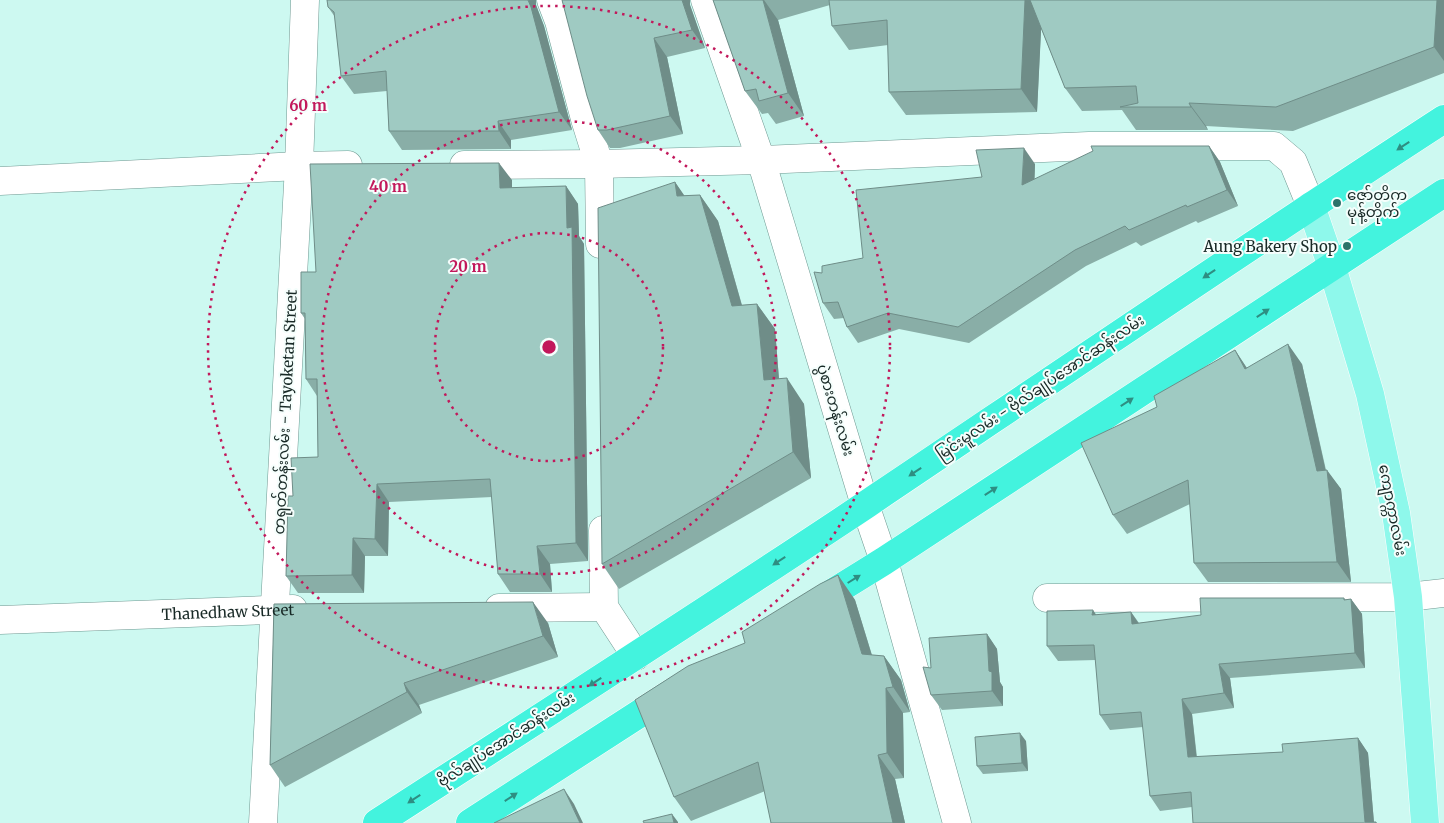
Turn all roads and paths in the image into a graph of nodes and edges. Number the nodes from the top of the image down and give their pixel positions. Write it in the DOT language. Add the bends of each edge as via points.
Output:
graph roads {
  1 [pos="305,0"];
  2 [pos="551,0"];
  3 [pos="705,0"];
  4 [pos="1444,119"];
  5 [pos="761,160"];
  6 [pos="599,164"];
  7 [pos="376,165"];
  8 [pos="444,165"];
  9 [pos="299,166"];
  10 [pos="0,181"];
  11 [pos="1444,193"];
  12 [pos="1311,206"];
  13 [pos="1332,267"];
  14 [pos="600,273"];
  15 [pos="865,505"];
  16 [pos="603,509"];
  17 [pos="884,561"];
  18 [pos="1444,593"];
  19 [pos="1408,597"];
  20 [pos="1047,598"];
  21 [pos="604,607"];
  22 [pos="474,608"];
  23 [pos="274,609"];
  24 [pos="314,609"];
  25 [pos="792,618"];
  26 [pos="0,620"];
  27 [pos="636,656"];
  28 [pos="692,681"];
  29 [pos="263,823"];
  30 [pos="377,823"];
  31 [pos="470,823"];
  32 [pos="957,823"];
  33 [pos="1425,823"];
  1 -- 9 [label="street, တရုတ်တန်းလမ်း - Tayoketan Street"];
  2 -- 6 [label="street"];
  3 -- 5 [label="street, ပွဲစားတန်းလမ်း"];
  4 -- 12 [label="highway, မြင်းမူလမ်း - ဗိုလ်ချုပ်အောင်ဆန်းလမ်း, one-way"];
  5 -- 6 [label="street"];
  5 -- 12 [label="street" via="1089,146 1274,146 1293,162"];
  5 -- 15 [label="street, ပွဲစားတန်းလမ်း"];
  6 -- 8 [label="street"];
  6 -- 14 [label="street"];
  7 -- 9 [label="street"];
  9 -- 10 [label="street"];
  9 -- 23 [label="street, တရုတ်တန်းလမ်း - Tayoketan Street"];
  11 -- 13 [label="highway"];
  12 -- 13 [label="main road, ကျောက္ကာလမ်း"];
  12 -- 15 [label="highway, မြင်းမူလမ်း - ဗိုလ်ချုပ်အောင်ဆန်းလမ်း, one-way"];
  17 -- 13 [label="highway, one-way"];
  13 -- 19 [label="main road, ကျောက္ကာလမ်း" via="1370,394 1396,513"];
  15 -- 17 [label="street, ပွဲစားတန်းလမ်း"];
  15 -- 27 [label="highway, မြင်းမူလမ်း - ဗိုလ်ချုပ်အောင်ဆန်းလမ်း, one-way"];
  16 -- 21 [label="street"];
  25 -- 17 [label="highway, one-way"];
  17 -- 32 [label="street, ပွဲစားတန်းလမ်း"];
  18 -- 19 [label="street"];
  19 -- 20 [label="street"];
  19 -- 33 [label="main road, ကျောက္ကာလမ်း"];
  21 -- 22 [label="street"];
  21 -- 27 [label="street"];
  23 -- 24 [label="street, Thanedhaw Street"];
  23 -- 26 [label="street, Thanedhaw Street"];
  23 -- 29 [label="street, တရုတ်တန်းလမ်း - Tayoketan Street"];
  27 -- 30 [label="highway, ဗိုလ်ချုပ်အောင်ဆန်းလမ်း, one-way"];
  31 -- 28 [label="highway, one-way"];
}
